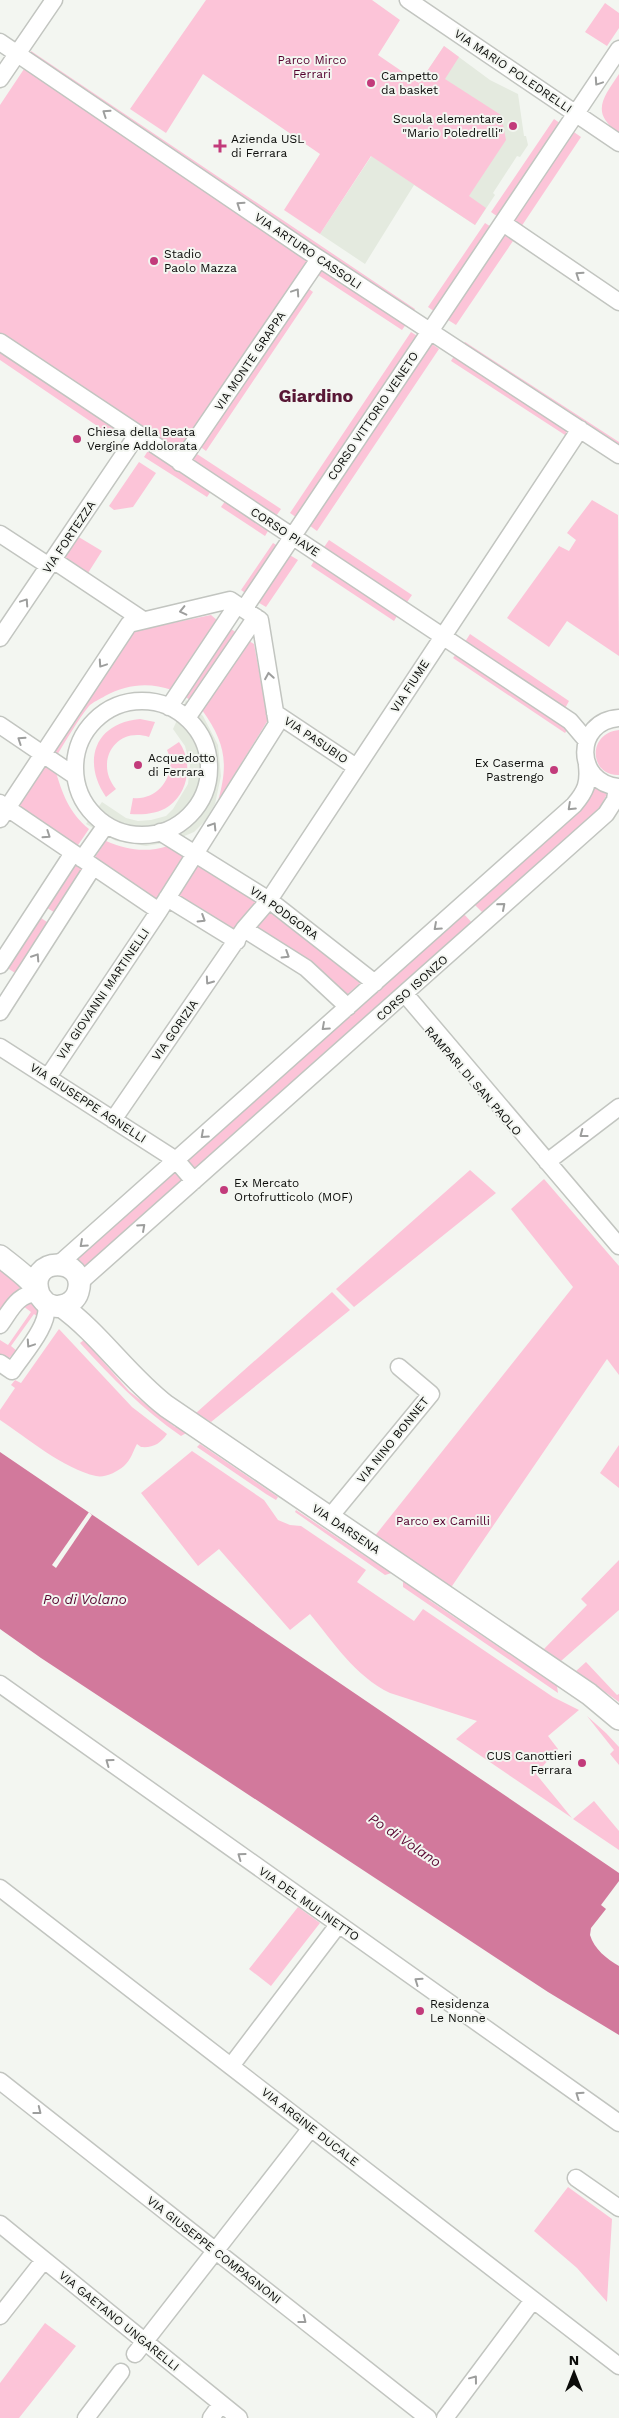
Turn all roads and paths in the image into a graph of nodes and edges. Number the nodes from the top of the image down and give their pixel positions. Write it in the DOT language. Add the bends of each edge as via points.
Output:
graph roads {
  1 [pos="54,0"];
  2 [pos="408,0"];
  3 [pos="0,42"];
  4 [pos="619,50"];
  5 [pos="17,53"];
  6 [pos="0,79"];
  7 [pos="576,114"];
  8 [pos="619,143"];
  9 [pos="503,224"];
  10 [pos="314,255"];
  11 [pos="619,302"];
  12 [pos="430,332"];
  13 [pos="0,342"];
  14 [pos="580,429"];
  15 [pos="137,434"];
  16 [pos="619,455"];
  17 [pos="180,463"];
  18 [pos="0,534"];
  19 [pos="292,537"];
  20 [pos="51,563"];
  21 [pos="246,610"];
  22 [pos="143,620"];
  23 [pos="442,636"];
  24 [pos="0,638"];
  25 [pos="169,707"];
  26 [pos="275,713"];
  27 [pos="187,718"];
  28 [pos="619,718"];
  29 [pos="0,725"];
  30 [pos="591,734"];
  31 [pos="42,754"];
  32 [pos="587,765"];
  33 [pos="356,768"];
  34 [pos="75,776"];
  35 [pos="618,787"];
  36 [pos="2,810"];
  37 [pos="106,825"];
  38 [pos="160,832"];
  39 [pos="195,854"];
  40 [pos="83,860"];
  41 [pos="269,900"];
  42 [pos="463,904"];
  43 [pos="163,905"];
  44 [pos="38,908"];
  45 [pos="58,921"];
  46 [pos="482,924"];
  47 [pos="241,935"];
  48 [pos="0,966"];
  49 [pos="20,981"];
  50 [pos="372,981"];
  51 [pos="403,996"];
  52 [pos="348,1006"];
  53 [pos="0,1012"];
  54 [pos="0,1048"];
  55 [pos="48,1078"];
  56 [pos="619,1107"];
  57 [pos="113,1120"];
  58 [pos="176,1160"];
  59 [pos="547,1162"];
  60 [pos="194,1181"];
  61 [pos="0,1241"];
  62 [pos="619,1246"];
  63 [pos="0,1256"];
  64 [pos="53,1266"];
  65 [pos="61,1296"];
  66 [pos="0,1325"];
  67 [pos="0,1363"];
  68 [pos="399,1367"];
  69 [pos="329,1518"];
  70 [pos="0,1684"];
  71 [pos="619,1719"];
  72 [pos="0,1888"];
  73 [pos="338,1925"];
  74 [pos="231,2066"];
  75 [pos="0,2081"];
  76 [pos="619,2123"];
  77 [pos="311,2128"];
  78 [pos="576,2178"];
  79 [pos="619,2208"];
  80 [pos="0,2224"];
  81 [pos="216,2251"];
  82 [pos="44,2260"];
  83 [pos="533,2300"];
  84 [pos="0,2316"];
  85 [pos="140,2348"];
  86 [pos="619,2366"];
  87 [pos="122,2372"];
  88 [pos="221,2404"];
  89 [pos="416,2415"];
  90 [pos="86,2418"];
  91 [pos="211,2418"];
  92 [pos="239,2418"];
  93 [pos="445,2418"];
  1 -- 5 [label="street"];
  2 -- 7 [label="street, VIA MARIO POLEDRELLI"];
  3 -- 5 [label="street, VIA ARTURO CASSOLI"];
  4 -- 7 [label="street, CORSO VITTORIO VENETO, one-way"];
  5 -- 6 [label="street"];
  10 -- 5 [label="street, VIA ARTURO CASSOLI, one-way"];
  7 -- 8 [label="street, VIA MARIO POLEDRELLI"];
  7 -- 9 [label="street, CORSO VITTORIO VENETO"];
  11 -- 9 [label="street, one-way"];
  9 -- 12 [label="street, CORSO VITTORIO VENETO"];
  10 -- 12 [label="street, VIA ARTURO CASSOLI"];
  17 -- 10 [label="street, VIA MONTE GRAPPA, one-way"];
  12 -- 14 [label="street, VIA ARTURO CASSOLI"];
  12 -- 19 [label="street, CORSO VITTORIO VENETO"];
  13 -- 15 [label="street, CORSO PIAVE"];
  14 -- 16 [label="street, VIA ARTURO CASSOLI"];
  14 -- 23 [label="street, VIA FIUME"];
  15 -- 17 [label="street, CORSO PIAVE"];
  15 -- 20 [label="street, VIA FORTEZZA"];
  17 -- 19 [label="street, CORSO PIAVE"];
  18 -- 20 [label="street"];
  19 -- 21 [label="street, CORSO VITTORIO VENETO"];
  19 -- 23 [label="street, CORSO PIAVE"];
  20 -- 22 [label="street"];
  24 -- 20 [label="street, VIA FORTEZZA, one-way"];
  21 -- 22 [label="street, one-way" via="230,600"];
  21 -- 25 [label="street"];
  26 -- 21 [label="street, one-way" via="260,620"];
  21 -- 27 [label="street"];
  22 -- 31 [label="street, one-way" via="129,624"];
  23 -- 30 [label="street, CORSO PIAVE"];
  23 -- 33 [label="street, VIA FIUME"];
  25 -- 27 [label="street"];
  25 -- 34 [label="street" via="135,701 102,713 80,741 74,761"];
  26 -- 33 [label="street, VIA PASUBIO"];
  39 -- 26 [label="street, VIA GIOVANNI MARTINELLI, one-way" via="277,724"];
  27 -- 38 [label="street" via="207,751 209,769 206,786 190,814"];
  28 -- 30 [label="street" via="603,722"];
  31 -- 29 [label="street, one-way"];
  30 -- 32 [label="street" via="585,754"];
  31 -- 34 [label="street"];
  31 -- 36 [label="street"];
  32 -- 35 [label="street" via="600,781"];
  32 -- 42 [label="street, one-way" via="587,785 580,798"];
  33 -- 41 [label="street, VIA FIUME"];
  34 -- 37 [label="street" via="85,805"];
  46 -- 35 [label="street, CORSO ISONZO, one-way" via="606,814 615,800"];
  36 -- 40 [label="street, one-way"];
  37 -- 38 [label="street" via="136,835"];
  37 -- 40 [label="street"];
  38 -- 39 [label="street, VIA PODGORA"];
  39 -- 41 [label="street, VIA PODGORA"];
  39 -- 43 [label="street, VIA GIOVANNI MARTINELLI"];
  40 -- 43 [label="street"];
  40 -- 44 [label="street"];
  40 -- 45 [label="street"];
  41 -- 47 [label="street, VIA FIUME"];
  41 -- 50 [label="street, VIA PODGORA"];
  42 -- 46 [label="street"];
  42 -- 50 [label="street, one-way"];
  43 -- 47 [label="street, one-way"];
  43 -- 55 [label="street, VIA GIOVANNI MARTINELLI"];
  44 -- 45 [label="street"];
  44 -- 48 [label="street"];
  49 -- 45 [label="street, one-way"];
  46 -- 51 [label="street, CORSO ISONZO"];
  47 -- 52 [label="street, one-way" via="306,968"];
  47 -- 57 [label="street, VIA GORIZIA, one-way"];
  48 -- 49 [label="street"];
  49 -- 53 [label="street"];
  50 -- 52 [label="street"];
  51 -- 59 [label="street, RAMPARI DI SAN PAOLO" via="536,1154"];
  51 -- 60 [label="street, CORSO ISONZO"];
  52 -- 58 [label="street, one-way"];
  54 -- 55 [label="street, VIA GIUSEPPE AGNELLI"];
  55 -- 57 [label="street, VIA GIUSEPPE AGNELLI"];
  56 -- 59 [label="street, one-way"];
  57 -- 58 [label="street, VIA GIUSEPPE AGNELLI"];
  58 -- 60 [label="street"];
  58 -- 64 [label="street, one-way"];
  59 -- 62 [label="street, RAMPARI DI SAN PAOLO"];
  65 -- 60 [label="street, CORSO ISONZO, one-way"];
  61 -- 64 [label="main road" via="32,1262"];
  63 -- 65 [label="main road, VIA DARSENA" via="22,1274"];
  64 -- 65 [label="main road, VIA DARSENA" via="38,1279"];
  64 -- 65 [label="main road" via="75,1272"];
  65 -- 66 [label="street" via="30,1293 19,1299"];
  65 -- 67 [label="street, one-way" via="48,1311 45,1322 12,1371"];
  65 -- 69 [label="main road, VIA DARSENA" via="127,1372 159,1401"];
  68 -- 69 [label="street, VIA NINO BONNET" via="431,1394"];
  69 -- 71 [label="main road, VIA DARSENA" via="589,1694"];
  73 -- 70 [label="street, VIA DEL MULINETTO, one-way"];
  72 -- 74 [label="street, VIA ARGINE DUCALE"];
  73 -- 74 [label="street"];
  76 -- 73 [label="street, VIA DEL MULINETTO, one-way"];
  74 -- 77 [label="street, VIA ARGINE DUCALE"];
  75 -- 81 [label="street, VIA GIUSEPPE COMPAGNONI, one-way"];
  77 -- 81 [label="street"];
  77 -- 83 [label="street, VIA ARGINE DUCALE"];
  78 -- 79 [label="street"];
  80 -- 82 [label="street, VIA GAETANO UNGARELLI"];
  81 -- 85 [label="street"];
  81 -- 89 [label="street, VIA GIUSEPPE COMPAGNONI, one-way"];
  82 -- 84 [label="street"];
  82 -- 85 [label="street, VIA GAETANO UNGARELLI"];
  83 -- 86 [label="street, VIA ARGINE DUCALE"];
  93 -- 83 [label="street, one-way"];
  85 -- 88 [label="street, VIA GAETANO UNGARELLI"];
  87 -- 90 [label="street"];
  88 -- 91 [label="street"];
  88 -- 92 [label="street, VIA GAETANO UNGARELLI"];
}
